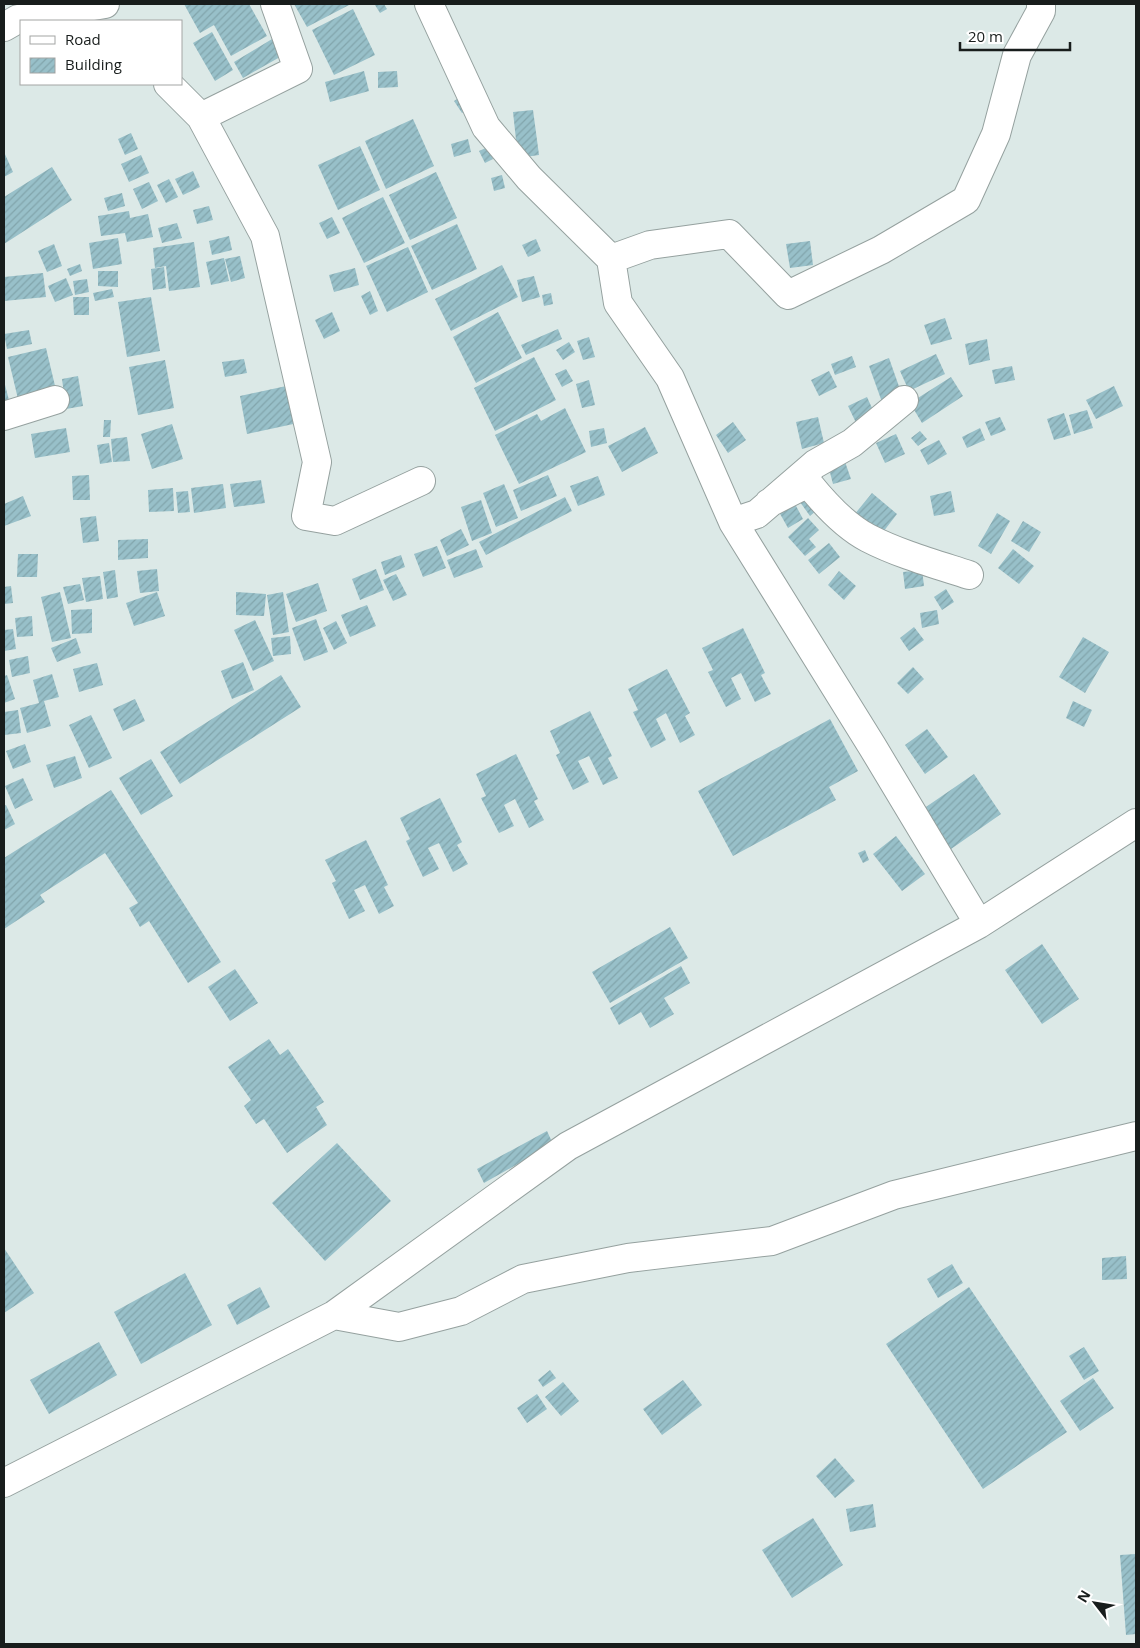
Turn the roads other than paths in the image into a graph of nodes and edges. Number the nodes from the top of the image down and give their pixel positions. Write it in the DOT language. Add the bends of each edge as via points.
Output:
graph roads {
  1 [pos="105,4"];
  2 [pos="276,4"];
  3 [pos="429,4"];
  4 [pos="1041,4"];
  5 [pos="115,20"];
  6 [pos="4,27"];
  7 [pos="169,85"];
  8 [pos="201,117"];
  9 [pos="611,259"];
  10 [pos="55,400"];
  11 [pos="904,400"];
  12 [pos="4,416"];
  13 [pos="421,482"];
  14 [pos="769,503"];
  15 [pos="733,522"];
  16 [pos="969,575"];
  17 [pos="1136,823"];
  18 [pos="979,924"];
  19 [pos="1136,1136"];
  20 [pos="334,1315"];
  21 [pos="4,1483"];
  1 -- 5 [label="street"];
  1 -- 6 [label="street" via="18,19"];
  2 -- 8 [label="street" via="298,69"];
  3 -- 9 [label="street" via="486,127 529,178"];
  4 -- 9 [label="street" via="1017,55 996,134 966,200 958,205 880,250 788,295 729,234 650,245"];
  7 -- 8 [label="street"];
  8 -- 13 [label="street" via="265,236 317,462 306,516 335,521"];
  9 -- 15 [label="street" via="618,303 670,378"];
  10 -- 12 [label="street"];
  11 -- 14 [label="street" via="852,443 816,464"];
  14 -- 15 [label="street" via="757,514"];
  14 -- 16 [label="street" via="808,483 830,510 866,537"];
  15 -- 18 [label="street"];
  17 -- 18 [label="street"];
  18 -- 20 [label="street" via="568,1146"];
  19 -- 20 [label="street" via="894,1195 772,1241 628,1258 523,1279 461,1311 399,1327"];
  20 -- 21 [label="street"];
}
